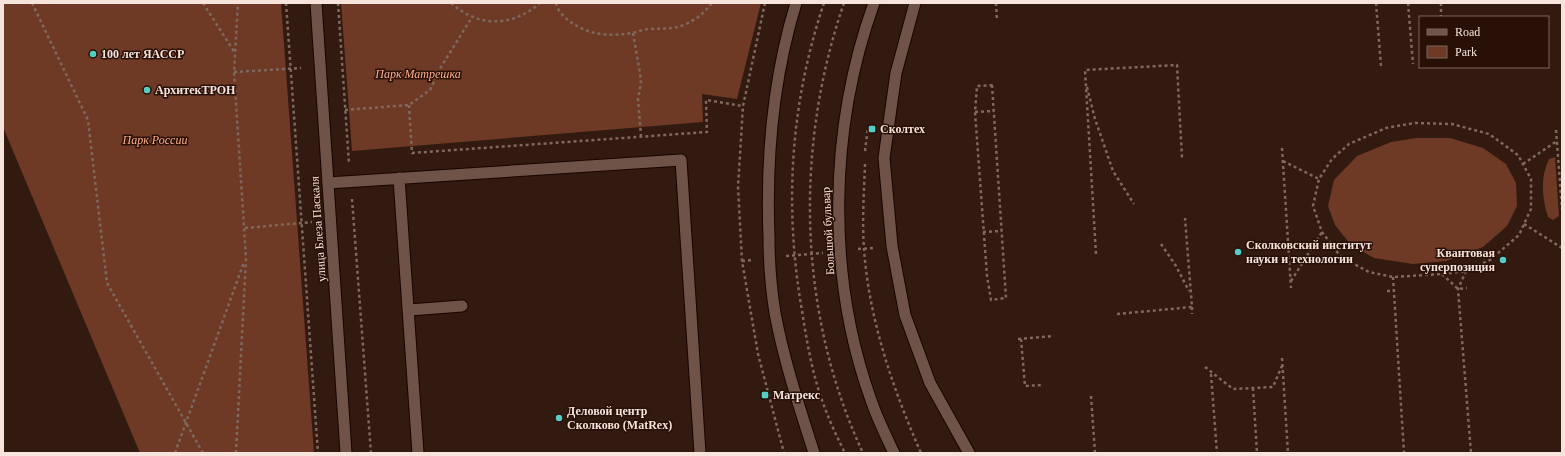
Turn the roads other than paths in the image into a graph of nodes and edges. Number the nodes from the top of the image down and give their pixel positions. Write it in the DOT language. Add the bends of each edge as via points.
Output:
graph roads {
  1 [pos="316,3"];
  2 [pos="796,3"];
  3 [pos="874,3"];
  4 [pos="916,3"];
  5 [pos="399,178"];
  6 [pos="328,183"];
  7 [pos="462,306"];
  8 [pos="409,310"];
  9 [pos="346,453"];
  10 [pos="418,453"];
  11 [pos="700,453"];
  12 [pos="814,453"];
  13 [pos="894,453"];
  14 [pos="969,453"];
  1 -- 6 [label="street, улица Блеза Паскаля"];
  2 -- 12 [label="street" via="787,34 771,130 767,194 769,258 775,311 785,362"];
  3 -- 13 [label="street, Большой бульвар" via="865,27 848,98 839,170 839,215 847,302 856,349 871,400"];
  4 -- 14 [label="street" via="896,73 884,158 892,246 905,315 927,375"];
  5 -- 6 [label="street"];
  5 -- 8 [label="street"];
  5 -- 11 [label="street" via="681,160"];
  6 -- 9 [label="street, улица Блеза Паскаля"];
  7 -- 8 [label="street"];
  8 -- 10 [label="street"];
}
